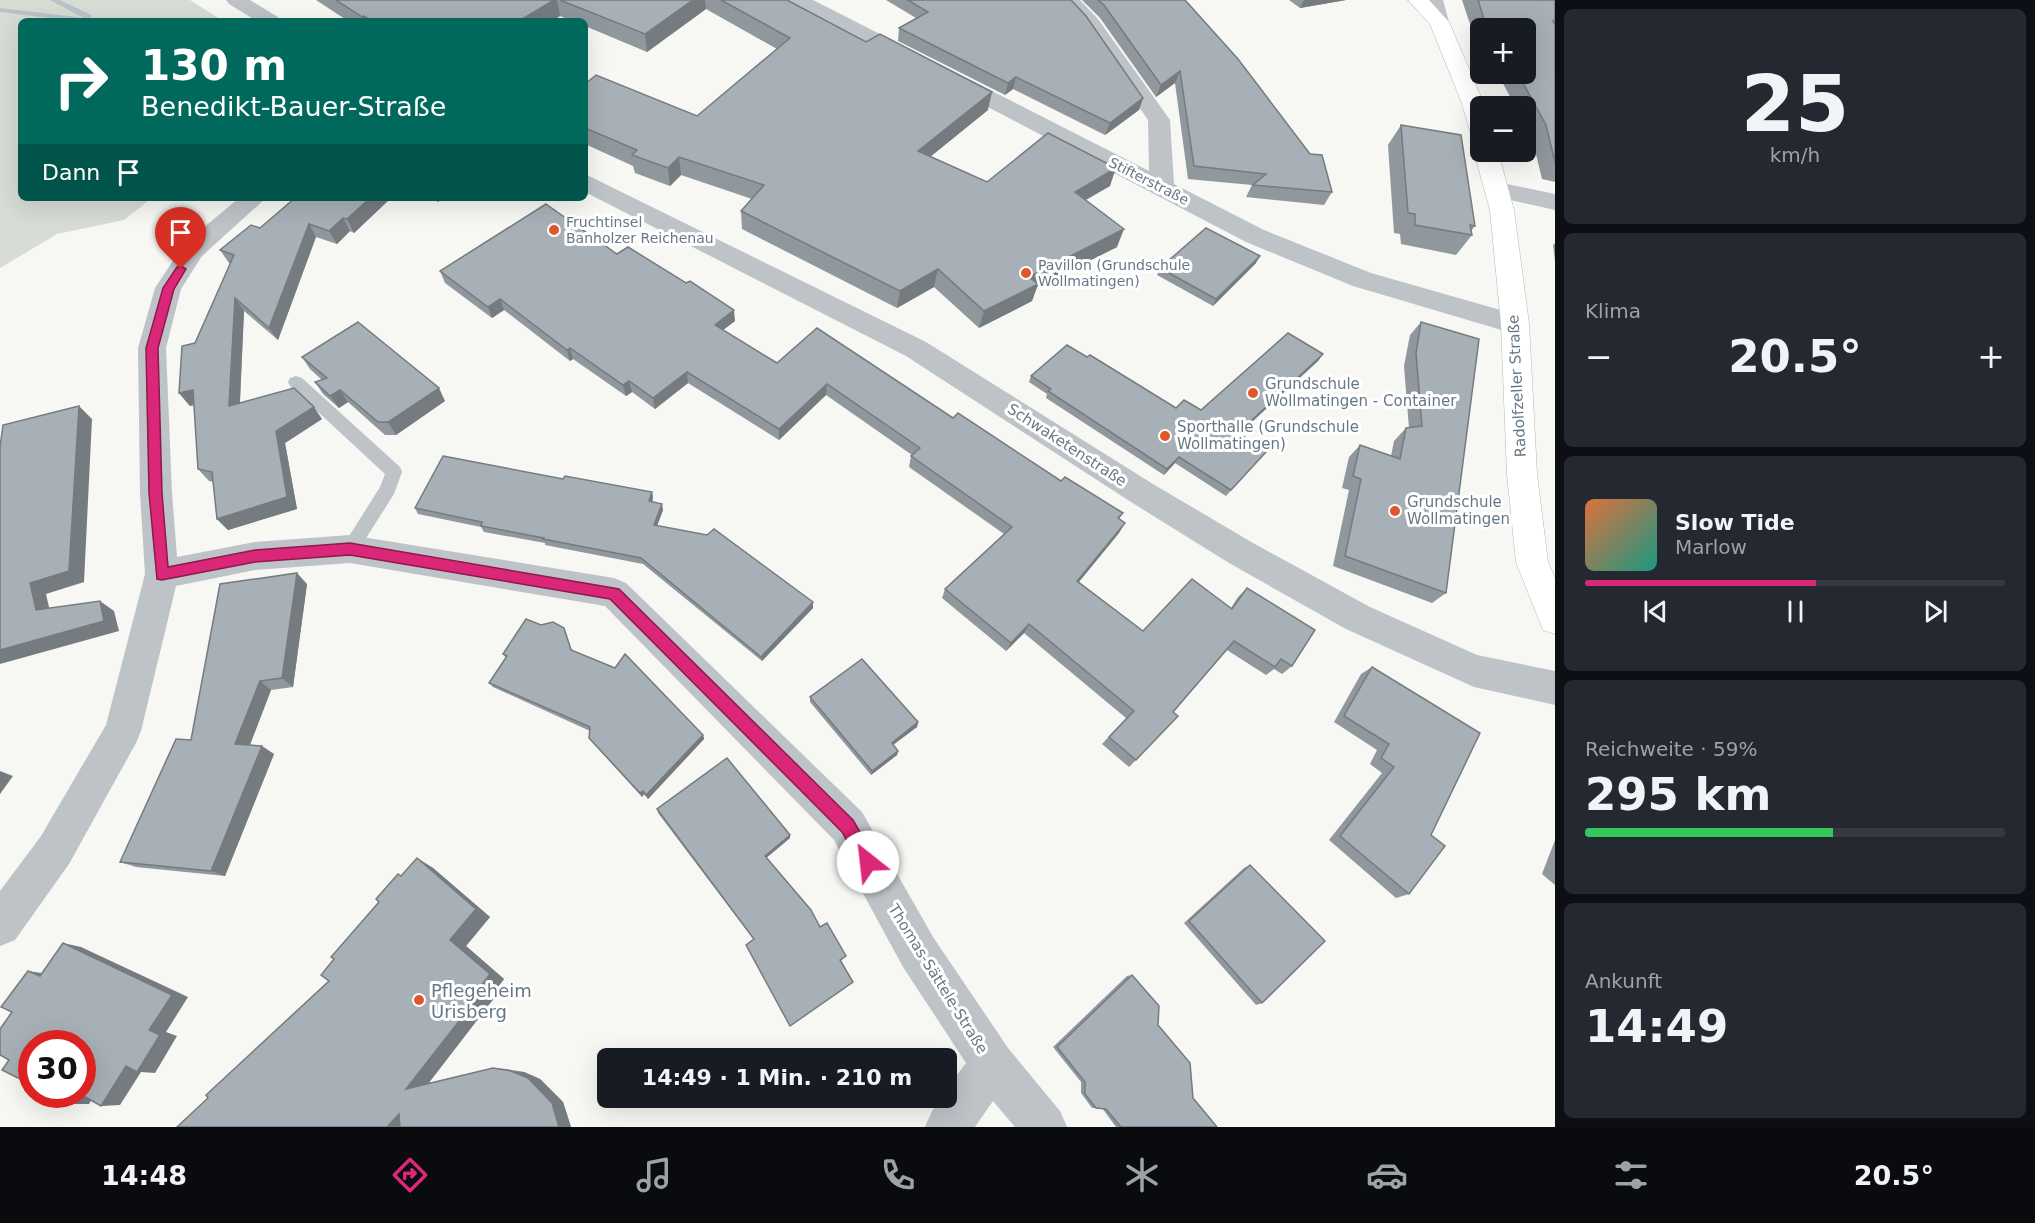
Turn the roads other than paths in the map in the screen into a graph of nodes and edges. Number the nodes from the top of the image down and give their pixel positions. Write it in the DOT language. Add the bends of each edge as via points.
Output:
graph roads {
  1 [pos="236,0"];
  2 [pos="798,0"];
  3 [pos="1069,0"];
  4 [pos="1418,0"];
  5 [pos="1432,0"];
  6 [pos="266,18"];
  7 [pos="1439,22"];
  8 [pos="1470,96"];
  9 [pos="1489,162"];
  10 [pos="588,184"];
  11 [pos="1162,188"];
  12 [pos="1497,190"];
  13 [pos="250,201"];
  14 [pos="1555,202"];
  15 [pos="1515,324"];
  16 [pos="296,382"];
  17 [pos="350,549"];
  18 [pos="162,574"];
  19 [pos="1555,619"];
  20 [pos="1555,688"];
  21 [pos="0,925"];
  22 [pos="992,1064"];
  23 [pos="948,1127"];
  24 [pos="1044,1127"];
  1 -- 6 [label="street"];
  2 -- 11 [label="street, Stifterstraße"];
  3 -- 11 [label="street" via="1091,23 1159,120"];
  4 -- 7 [label="main road"];
  5 -- 7 [label="street"];
  7 -- 8 [label="main road"];
  9 -- 12 [label="main road, Radolfzeller Straße"];
  10 -- 20 [label="street, Schwaketenstraße" via="916,349 1240,554 1358,618 1474,671"];
  11 -- 15 [label="street, Stifterstraße" via="1255,236 1362,280"];
  12 -- 14 [label="street"];
  12 -- 15 [label="main road, Radolfzeller Straße"];
  13 -- 18 [label="street" via="193,250 168,288 152,348"];
  15 -- 19 [label="main road, Radolfzeller Straße" via="1522,474 1532,562"];
  16 -- 17 [label="lane" via="394,472 388,489"];
  17 -- 18 [label="street, Thomas-Sättele-Straße" via="255,556"];
  17 -- 22 [label="street, Thomas-Sättele-Straße" via="614,593 848,826 918,952"];
  18 -- 21 [label="street" via="123,731 56,850"];
  22 -- 23 [label="street, Thomas-Sättele-Straße"];
  22 -- 24 [label="street, Thomas-Sättele-Straße"];
}
